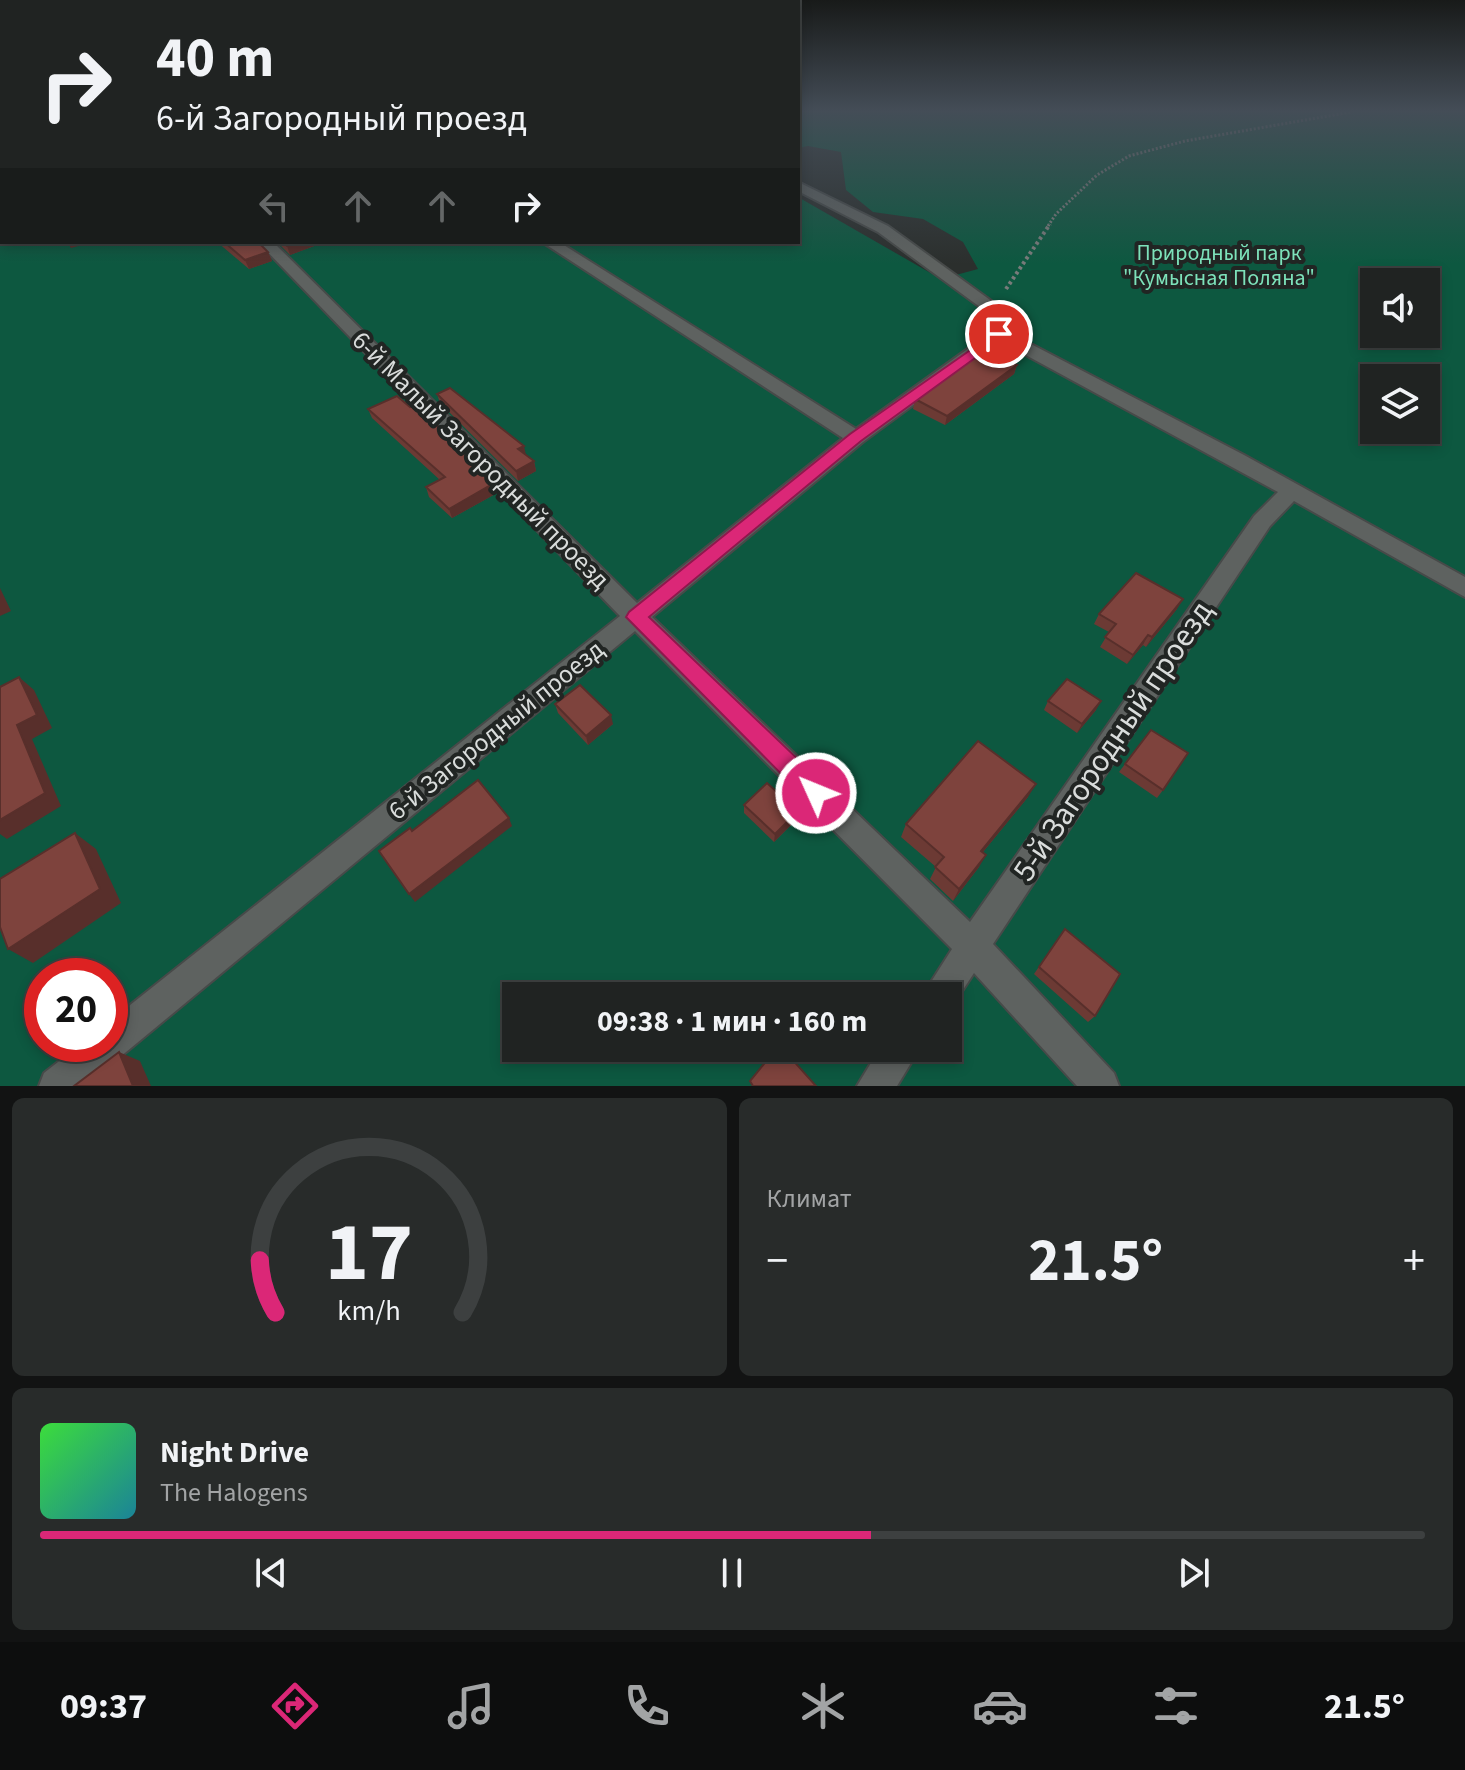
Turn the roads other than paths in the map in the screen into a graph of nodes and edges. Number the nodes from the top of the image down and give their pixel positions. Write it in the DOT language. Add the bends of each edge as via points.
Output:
graph roads {
  1 [pos="800,187"];
  2 [pos="267,244"];
  3 [pos="552,244"];
  4 [pos="999,334"];
  5 [pos="856,438"];
  6 [pos="1292,491"];
  7 [pos="1465,588"];
  8 [pos="636,617"];
  9 [pos="974,948"];
  10 [pos="949,982"];
  11 [pos="128,1029"];
  12 [pos="87,1062"];
  13 [pos="892,1062"];
  14 [pos="57,1086"];
  15 [pos="875,1086"];
  16 [pos="1101,1086"];
  1 -- 4 [label="lane" via="883,229 991,308"];
  2 -- 8 [label="lane, 6-й Малый Загородный проезд"];
  3 -- 5 [label="lane"];
  4 -- 5 [label="lane, 6-й Загородный проезд"];
  4 -- 6 [label="lane"];
  5 -- 8 [label="lane, 6-й Загородный проезд"];
  6 -- 7 [label="lane"];
  6 -- 9 [label="lane, 5-й Загородный проезд" via="1262,521"];
  8 -- 9 [label="lane, 6-й Малый Загородный проезд"];
  8 -- 11 [label="lane, 6-й Загородный проезд"];
  9 -- 10 [label="lane, 5-й Загородный проезд"];
  9 -- 16 [label="lane, 6-й Малый Загородный проезд"];
  12 -- 14 [label="lane, 6-й Загородный проезд"];
  13 -- 15 [label="lane"];
}
